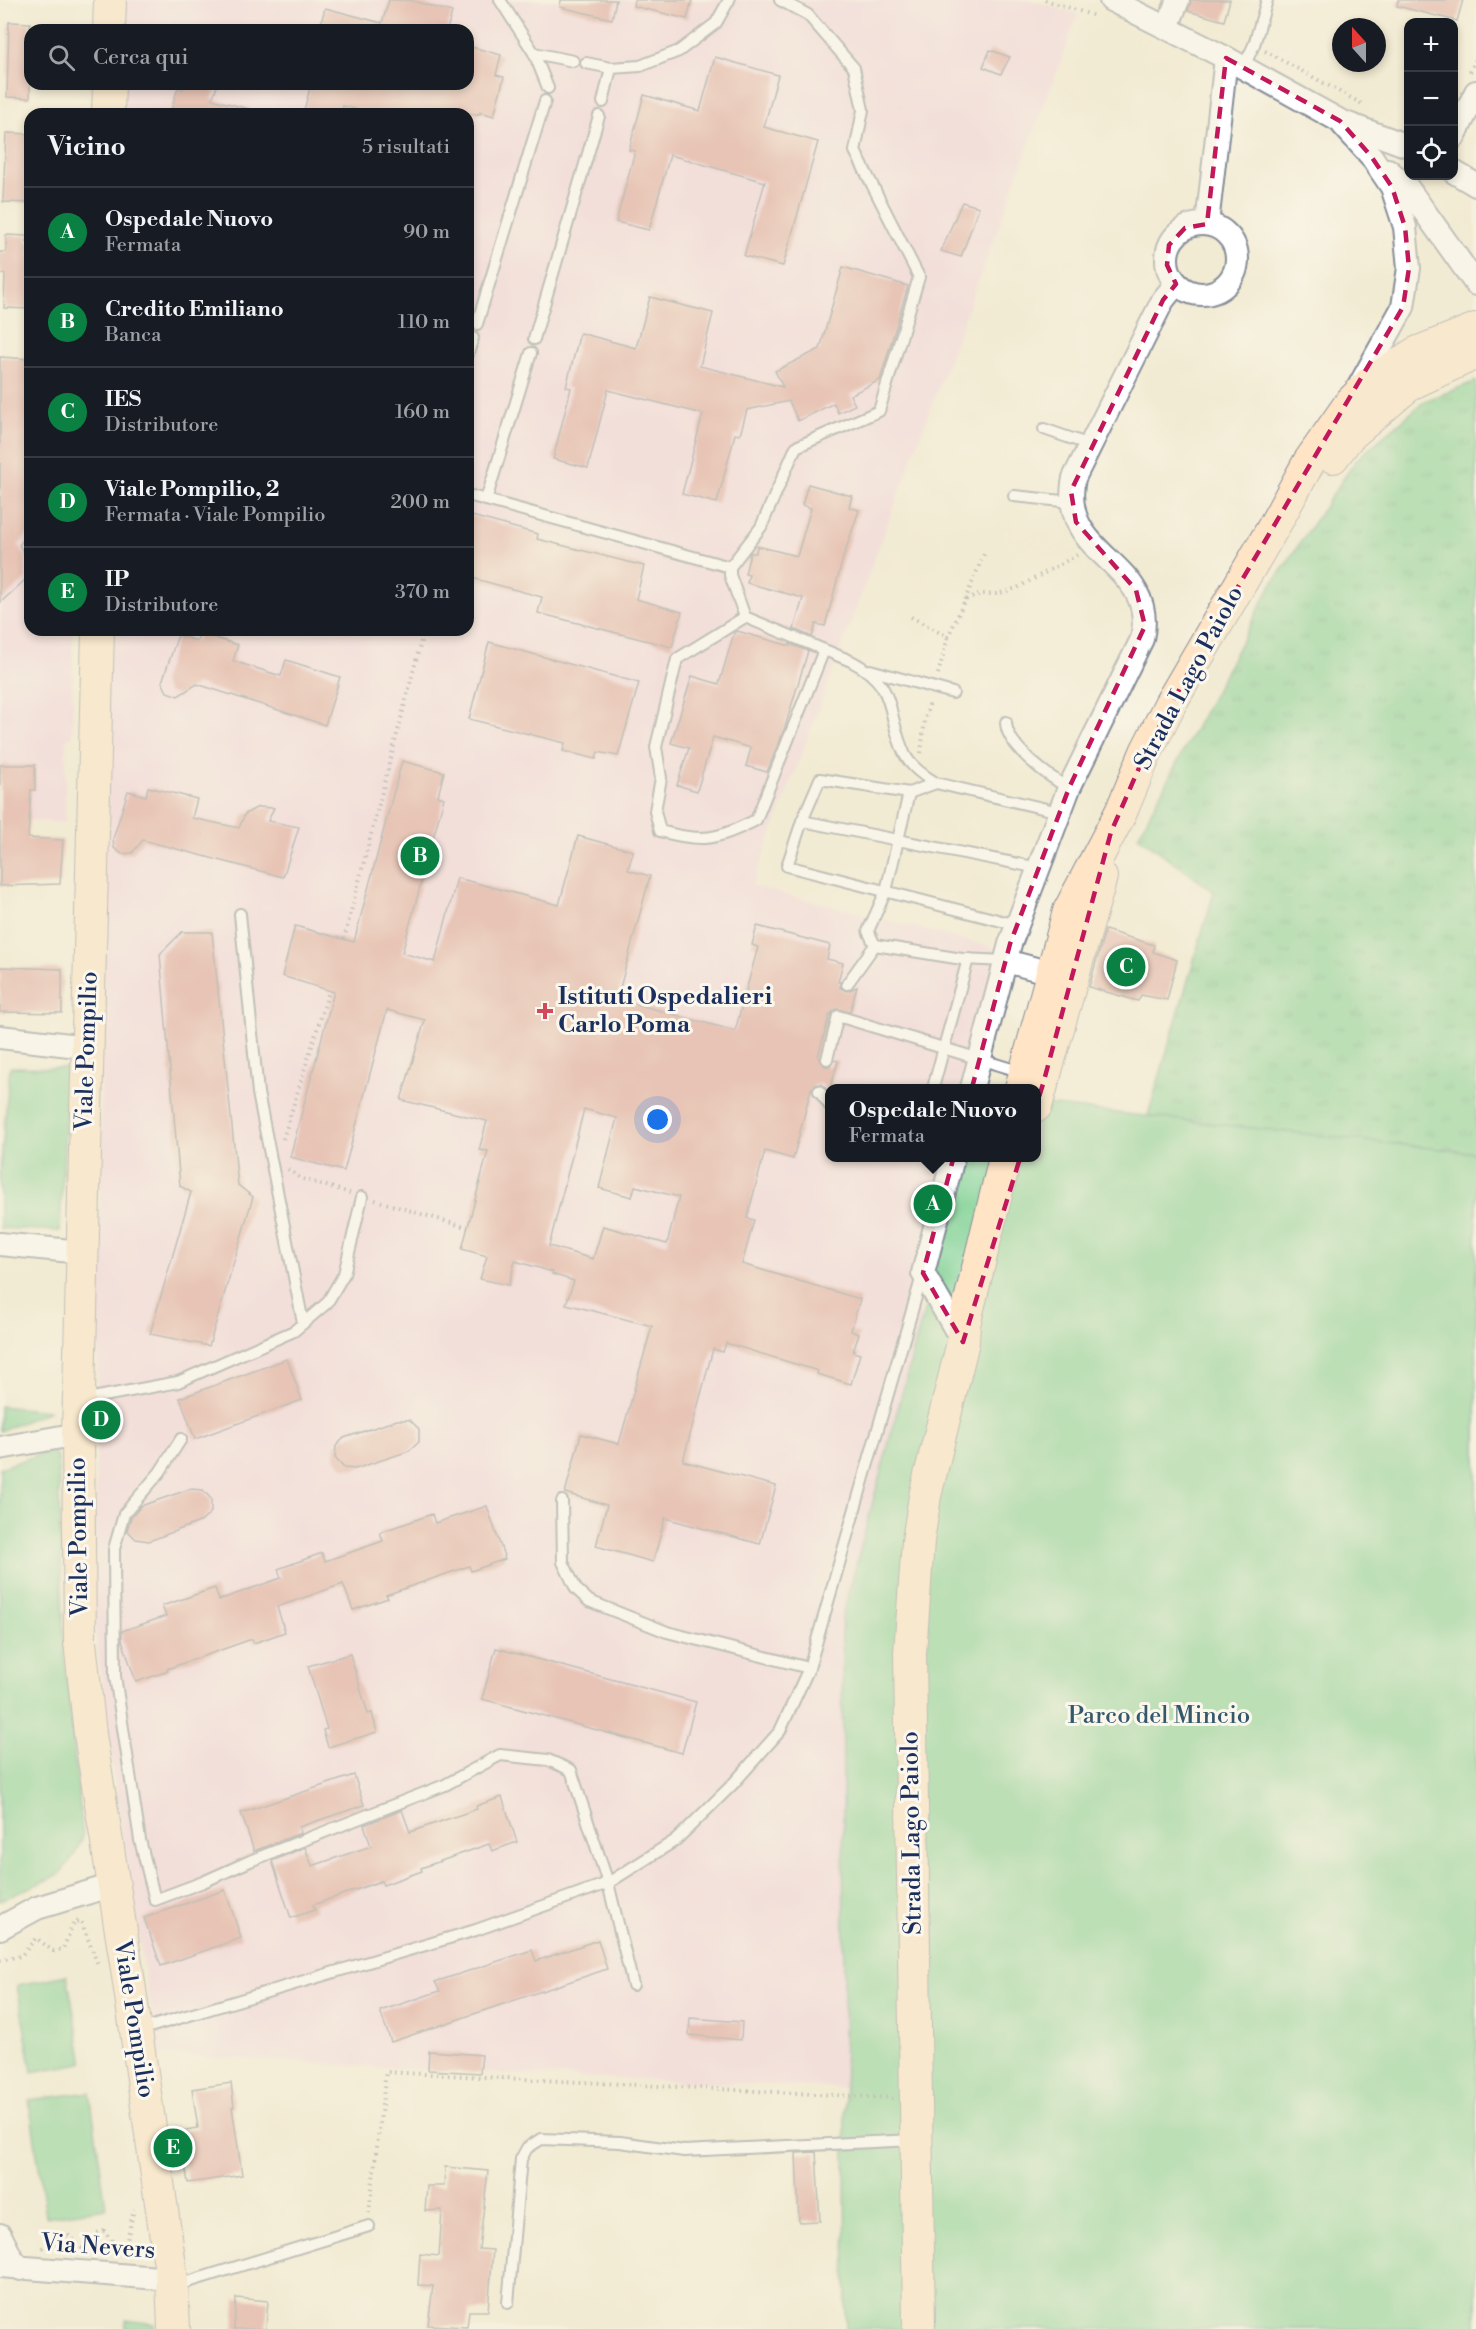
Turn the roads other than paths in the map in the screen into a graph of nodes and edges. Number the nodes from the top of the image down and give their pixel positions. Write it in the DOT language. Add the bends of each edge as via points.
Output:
graph roads {
  1 [pos="110,0"];
  2 [pos="500,0"];
  3 [pos="729,0"];
  4 [pos="780,0"];
  5 [pos="1111,0"];
  6 [pos="1179,0"];
  7 [pos="1268,0"];
  8 [pos="109,24"];
  9 [pos="1167,27"];
  10 [pos="534,53"];
  11 [pos="573,61"];
  12 [pos="586,63"];
  13 [pos="1234,63"];
  14 [pos="611,68"];
  15 [pos="548,88"];
  16 [pos="109,90"];
  17 [pos="1476,92"];
  18 [pos="545,101"];
  19 [pos="603,102"];
  20 [pos="108,108"];
  21 [pos="599,116"];
  22 [pos="1340,121"];
  23 [pos="1458,126"];
  24 [pos="1404,145"];
  25 [pos="1371,156"];
  26 [pos="1207,224"];
  27 [pos="1176,284"];
  28 [pos="1476,284"];
  29 [pos="477,324"];
  30 [pos="1476,329"];
  31 [pos="534,339"];
  32 [pos="531,352"];
  33 [pos="1476,353"];
  34 [pos="1351,402"];
  35 [pos="1044,429"];
  36 [pos="1090,445"];
  37 [pos="1014,496"];
  38 [pos="474,497"];
  39 [pos="486,500"];
  40 [pos="1072,502"];
  41 [pos="1274,526"];
  42 [pos="730,567"];
  43 [pos="745,617"];
  44 [pos="98,636"];
  45 [pos="824,650"];
  46 [pos="867,669"];
  47 [pos="953,693"];
  48 [pos="1006,722"];
  49 [pos="936,783"];
  50 [pos="1069,788"];
  51 [pos="909,793"];
  52 [pos="1059,812"];
  53 [pos="802,821"];
  54 [pos="1111,832"];
  55 [pos="897,840"];
  56 [pos="1039,868"];
  57 [pos="886,891"];
  58 [pos="240,914"];
  59 [pos="1017,925"];
  60 [pos="875,945"];
  61 [pos="968,959"];
  62 [pos="1006,961"];
  63 [pos="1051,973"];
  64 [pos="847,984"];
  65 [pos="0,1037"];
  66 [pos="0,1046"];
  67 [pos="944,1048"];
  68 [pos="87,1051"];
  69 [pos="827,1059"];
  70 [pos="978,1060"];
  71 [pos="934,1084"];
  72 [pos="973,1084"];
  73 [pos="1023,1084"];
  74 [pos="1032,1084"];
  75 [pos="1032,1084"];
  76 [pos="819,1091"];
  77 [pos="825,1099"];
  78 [pos="952,1162"];
  79 [pos="1004,1162"];
  80 [pos="1020,1162"];
  81 [pos="362,1197"];
  82 [pos="0,1244"];
  83 [pos="81,1252"];
  84 [pos="923,1273"];
  85 [pos="303,1323"];
  86 [pos="963,1342"];
  87 [pos="78,1401"];
  88 [pos="78,1434"];
  89 [pos="181,1439"];
  90 [pos="0,1448"];
  91 [pos="562,1501"];
  92 [pos="809,1668"];
  93 [pos="608,1883"];
  94 [pos="112,1885"];
  95 [pos="1,1926"];
  96 [pos="633,1985"];
  97 [pos="136,2031"];
  98 [pos="916,2140"];
  99 [pos="369,2226"];
  100 [pos="0,2235"];
  101 [pos="12,2266"];
  102 [pos="172,2283"];
  103 [pos="508,2303"];
  104 [pos="174,2329"];
  105 [pos="919,2329"];
  1 -- 8 [label="street"];
  2 -- 10 [label="lane"];
  3 -- 14 [label="lane" via="716,23 679,51 640,66"];
  4 -- 42 [label="lane" via="808,15 854,68 863,110 855,151 919,277 879,411 796,447 761,527"];
  5 -- 9 [label="street"];
  6 -- 9 [label="street"];
  7 -- 13 [label="lane" via="1254,45"];
  9 -- 13 [label="street"];
  10 -- 11 [label="lane"];
  10 -- 15 [label="lane"];
  12 -- 14 [label="lane"];
  13 -- 22 [label="street"];
  13 -- 26 [label="street"];
  14 -- 19 [label="lane"];
  16 -- 20 [label="street"];
  17 -- 23 [label="street"];
  18 -- 29 [label="lane"];
  21 -- 31 [label="lane"];
  22 -- 24 [label="street"];
  22 -- 25 [label="street"];
  25 -- 28 [label="street" via="1407,187"];
  25 -- 34 [label="street" via="1392,187 1406,228 1409,268 1403,307"];
  26 -- 27 [label="street" via="1185,228 1169,245 1167,266"];
  26 -- 27 [label="street" via="1227,234 1234,243 1237,265 1233,276 1227,285 1207,295 1185,291"];
  27 -- 36 [label="street" via="1163,300"];
  30 -- 34 [label="street, Strada Lago Paiolo" via="1416,352 1370,383"];
  32 -- 39 [label="lane"];
  33 -- 41 [label="street, Strada Lago Paiolo" via="1410,384 1349,436"];
  34 -- 41 [label="street, Strada Lago Paiolo" via="1310,462"];
  35 -- 36 [label="lane"];
  36 -- 40 [label="street" via="1074,478"];
  37 -- 40 [label="lane"];
  38 -- 39 [label="lane"];
  39 -- 42 [label="lane"];
  40 -- 50 [label="street" via="1076,522 1136,590 1145,613 1145,626"];
  41 -- 54 [label="street, Strada Lago Paiolo" via="1170,704"];
  42 -- 43 [label="lane"];
  43 -- 45 [label="lane"];
  43 -- 45 [label="lane" via="677,659 656,747 661,778 655,811 660,831 705,839 726,835 756,820"];
  44 -- 68 [label="street, Viale Pompilio"];
  45 -- 46 [label="lane"];
  46 -- 47 [label="lane"];
  46 -- 49 [label="lane" via="886,692 905,756"];
  48 -- 50 [label="lane" via="1015,745"];
  49 -- 51 [label="lane"];
  49 -- 52 [label="lane"];
  50 -- 52 [label="street"];
  51 -- 53 [label="lane" via="820,779"];
  51 -- 55 [label="lane"];
  52 -- 56 [label="street"];
  53 -- 55 [label="lane"];
  53 -- 57 [label="lane" via="787,866"];
  54 -- 63 [label="street, Strada Lago Paiolo" via="1069,911"];
  54 -- 74 [label="street, Strada Lago Paiolo" via="1083,945"];
  55 -- 56 [label="lane"];
  55 -- 57 [label="lane"];
  56 -- 59 [label="street"];
  57 -- 59 [label="lane"];
  57 -- 60 [label="lane" via="868,931"];
  58 -- 85 [label="lane" via="258,1093"];
  59 -- 62 [label="street"];
  60 -- 61 [label="lane"];
  60 -- 64 [label="lane"];
  61 -- 62 [label="lane"];
  61 -- 67 [label="lane"];
  62 -- 63 [label="street"];
  62 -- 70 [label="street"];
  63 -- 75 [label="street, Strada Lago Paiolo"];
  65 -- 68 [label="street"];
  66 -- 68 [label="lane"];
  67 -- 69 [label="lane" via="838,1016"];
  67 -- 70 [label="lane"];
  67 -- 71 [label="lane"];
  68 -- 83 [label="street, Viale Pompilio"];
  70 -- 72 [label="street"];
  70 -- 73 [label="lane"];
  76 -- 77 [label="lane"];
  78 -- 84 [label="street"];
  79 -- 86 [label="street, Strada Lago Paiolo"];
  80 -- 86 [label="street, Strada Lago Paiolo" via="972,1326"];
  81 -- 85 [label="lane" via="344,1274 327,1303"];
  82 -- 83 [label="street"];
  83 -- 87 [label="street, Viale Pompilio"];
  84 -- 86 [label="street"];
  84 -- 92 [label="lane"];
  85 -- 87 [label="lane" via="294,1331 178,1382"];
  86 -- 98 [label="street, Strada Lago Paiolo" via="923,1507 910,1653"];
  87 -- 88 [label="street, Viale Pompilio"];
  88 -- 90 [label="street"];
  88 -- 94 [label="street, Viale Pompilio" via="82,1679"];
  89 -- 93 [label="lane" via="160,1472 124,1514 114,1549 115,1676 140,1840 155,1900 445,1785 500,1755 548,1760 571,1770"];
  91 -- 92 [label="lane" via="562,1562 576,1589 589,1601 667,1632"];
  92 -- 93 [label="lane" via="780,1731 732,1785 676,1840"];
  93 -- 96 [label="lane"];
  93 -- 97 [label="lane" via="476,1930"];
  94 -- 95 [label="street" via="37,1908"];
  94 -- 97 [label="street, Viale Pompilio"];
  97 -- 102 [label="street, Viale Pompilio"];
  98 -- 103 [label="lane" via="684,2151 620,2142 541,2139 527,2148 521,2159"];
  98 -- 105 [label="street, Strada Lago Paiolo"];
  99 -- 102 [label="lane"];
  100 -- 101 [label="street, Via Nevers"];
  101 -- 102 [label="street, Via Nevers"];
  102 -- 104 [label="street, Viale Pompilio"];
}
